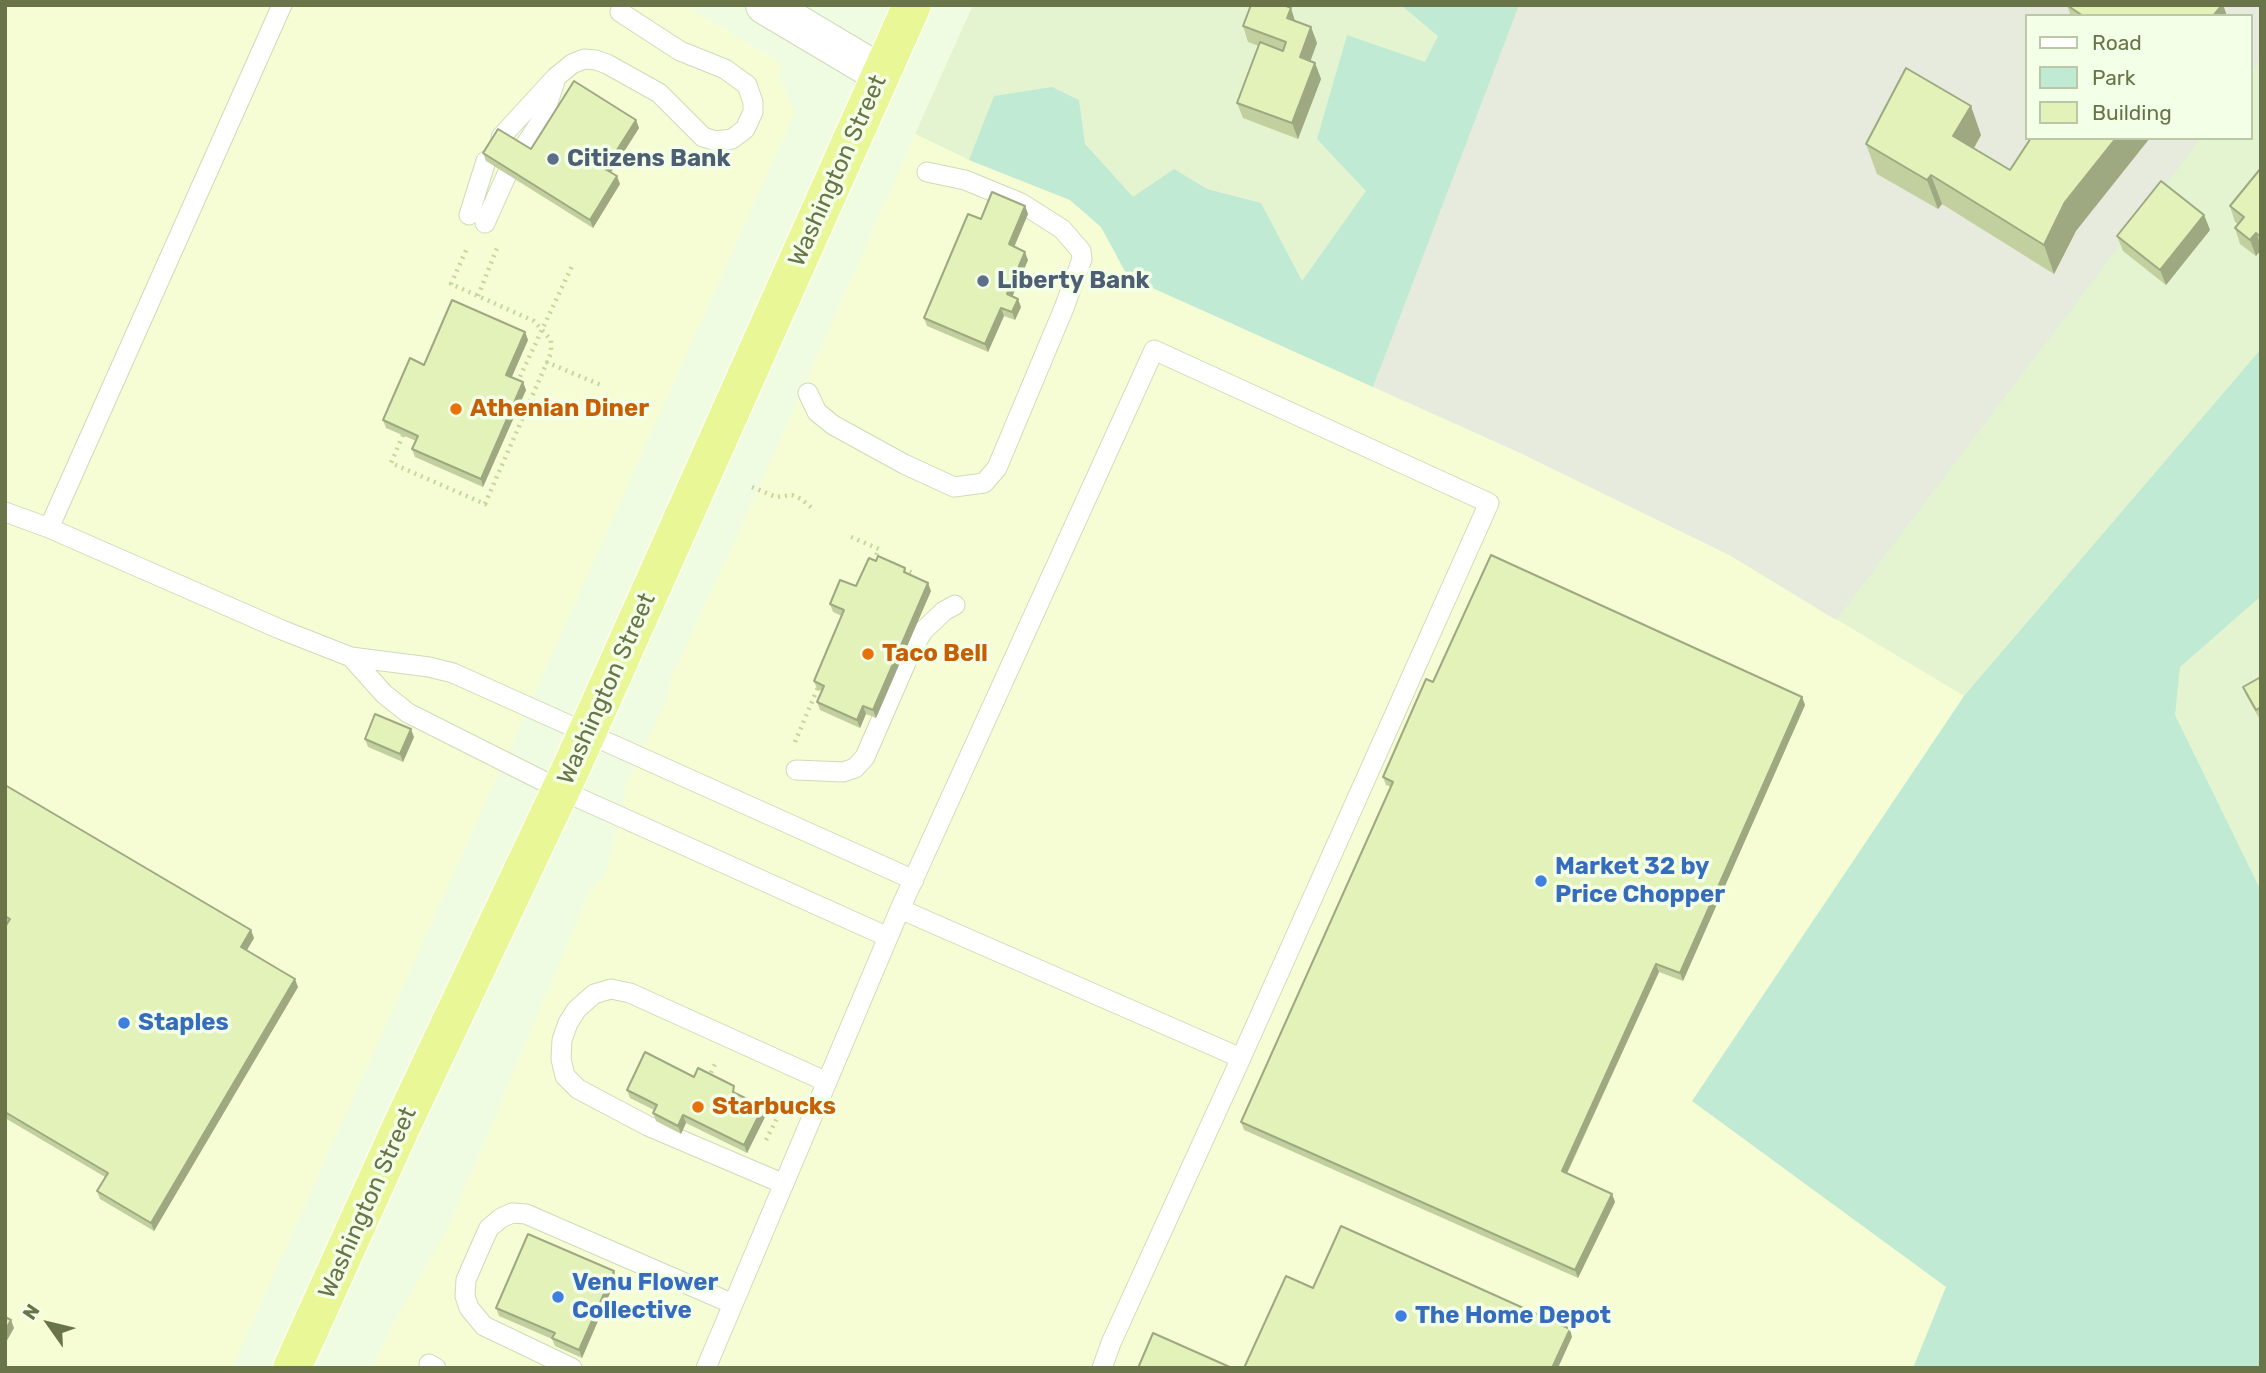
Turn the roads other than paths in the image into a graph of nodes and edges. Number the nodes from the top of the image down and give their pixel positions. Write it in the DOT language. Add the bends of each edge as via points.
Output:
graph roads {
  1 [pos="282,5"];
  2 [pos="765,5"];
  3 [pos="912,5"];
  4 [pos="620,12"];
  5 [pos="881,74"];
  6 [pos="556,77"];
  7 [pos="501,137"];
  8 [pos="522,150"];
  9 [pos="486,161"];
  10 [pos="927,172"];
  11 [pos="507,174"];
  12 [pos="808,393"];
  13 [pos="5,512"];
  14 [pos="49,528"];
  15 [pos="955,605"];
  16 [pos="351,657"];
  17 [pos="587,734"];
  18 [pos="793,761"];
  19 [pos="561,790"];
  20 [pos="914,880"];
  21 [pos="900,909"];
  22 [pos="888,937"];
  23 [pos="1241,1058"];
  24 [pos="827,1082"];
  25 [pos="784,1184"];
  26 [pos="733,1304"];
  27 [pos="292,1368"];
  28 [pos="572,1368"];
  29 [pos="706,1368"];
  30 [pos="1102,1368"];
  1 -- 14 [label="lane"];
  2 -- 5 [label="street"];
  3 -- 5 [label="highway, Washington Street"];
  4 -- 6 [label="lane" via="680,51 718,65 747,85 752,112 740,134 723,140 703,137 659,93 596,60 572,64"];
  5 -- 17 [label="highway, Washington Street"];
  6 -- 7 [label="lane"];
  6 -- 8 [label="lane" via="542,118"];
  9 -- 11 [label="lane" via="477,219"];
  10 -- 12 [label="lane" via="965,180 1021,202 1062,229 1081,251 1064,308 997,468 984,483 954,487 833,425 817,412"];
  13 -- 14 [label="lane"];
  14 -- 16 [label="lane"];
  15 -- 18 [label="lane" via="923,631 855,768 843,772"];
  16 -- 17 [label="lane" via="453,673"];
  16 -- 19 [label="lane" via="408,713"];
  17 -- 19 [label="highway, Washington Street"];
  17 -- 20 [label="lane"];
  19 -- 22 [label="lane"];
  19 -- 27 [label="highway, Washington Street"];
  20 -- 21 [label="lane"];
  20 -- 23 [label="lane" via="1154,351 1489,503"];
  21 -- 22 [label="lane"];
  21 -- 23 [label="lane"];
  22 -- 24 [label="lane"];
  23 -- 30 [label="lane"];
  24 -- 25 [label="lane"];
  24 -- 25 [label="lane" via="630,992 611,989 594,994 568,1023 561,1059 565,1076 578,1089 648,1126"];
  25 -- 26 [label="lane"];
  26 -- 28 [label="lane" via="526,1214 500,1218 489,1228 466,1280 469,1308 484,1326"];
  26 -- 29 [label="lane"];
}
